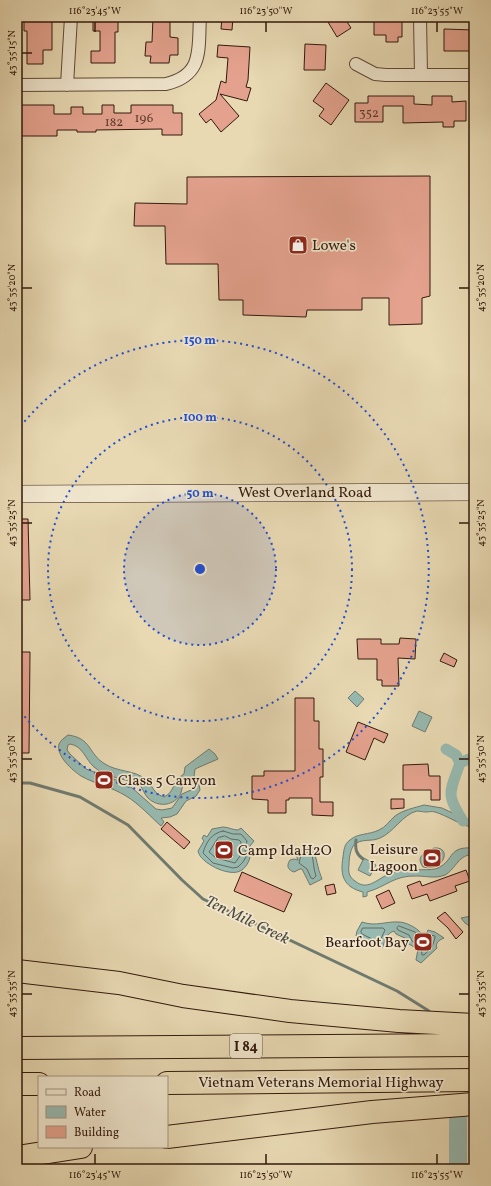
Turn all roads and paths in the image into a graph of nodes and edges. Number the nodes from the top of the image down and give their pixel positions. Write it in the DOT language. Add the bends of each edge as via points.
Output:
graph roads {
  1 [pos="71,17"];
  2 [pos="200,17"];
  3 [pos="420,17"];
  4 [pos="356,64"];
  5 [pos="474,74"];
  6 [pos="421,75"];
  7 [pos="17,85"];
  8 [pos="67,85"];
  9 [pos="474,492"];
  10 [pos="17,494"];
  11 [pos="17,971"];
  12 [pos="474,1025"];
  13 [pos="474,1045"];
  14 [pos="17,1048"];
  15 [pos="474,1080"];
  16 [pos="168,1083"];
  17 [pos="17,1084"];
  18 [pos="38,1084"];
  19 [pos="474,1104"];
  20 [pos="168,1137"];
  21 [pos="75,1148"];
  22 [pos="17,1157"];
  1 -- 8 [label="street"];
  2 -- 8 [label="street" via="197,61 178,81 166,84"];
  3 -- 6 [label="street"];
  4 -- 6 [label="street" via="375,74"];
  5 -- 6 [label="street"];
  7 -- 8 [label="street"];
  9 -- 10 [label="street, West Overland Road"];
  11 -- 12 [label="highway" via="113,982 183,996 290,1010 399,1021"];
  13 -- 14 [label="highway, I 84"];
  15 -- 16 [label="highway, Vietnam Veterans Memorial Highway"];
  17 -- 18 [label="highway"];
  19 -- 20 [label="highway" via="372,1112"];
  21 -- 22 [label="highway"];
}
